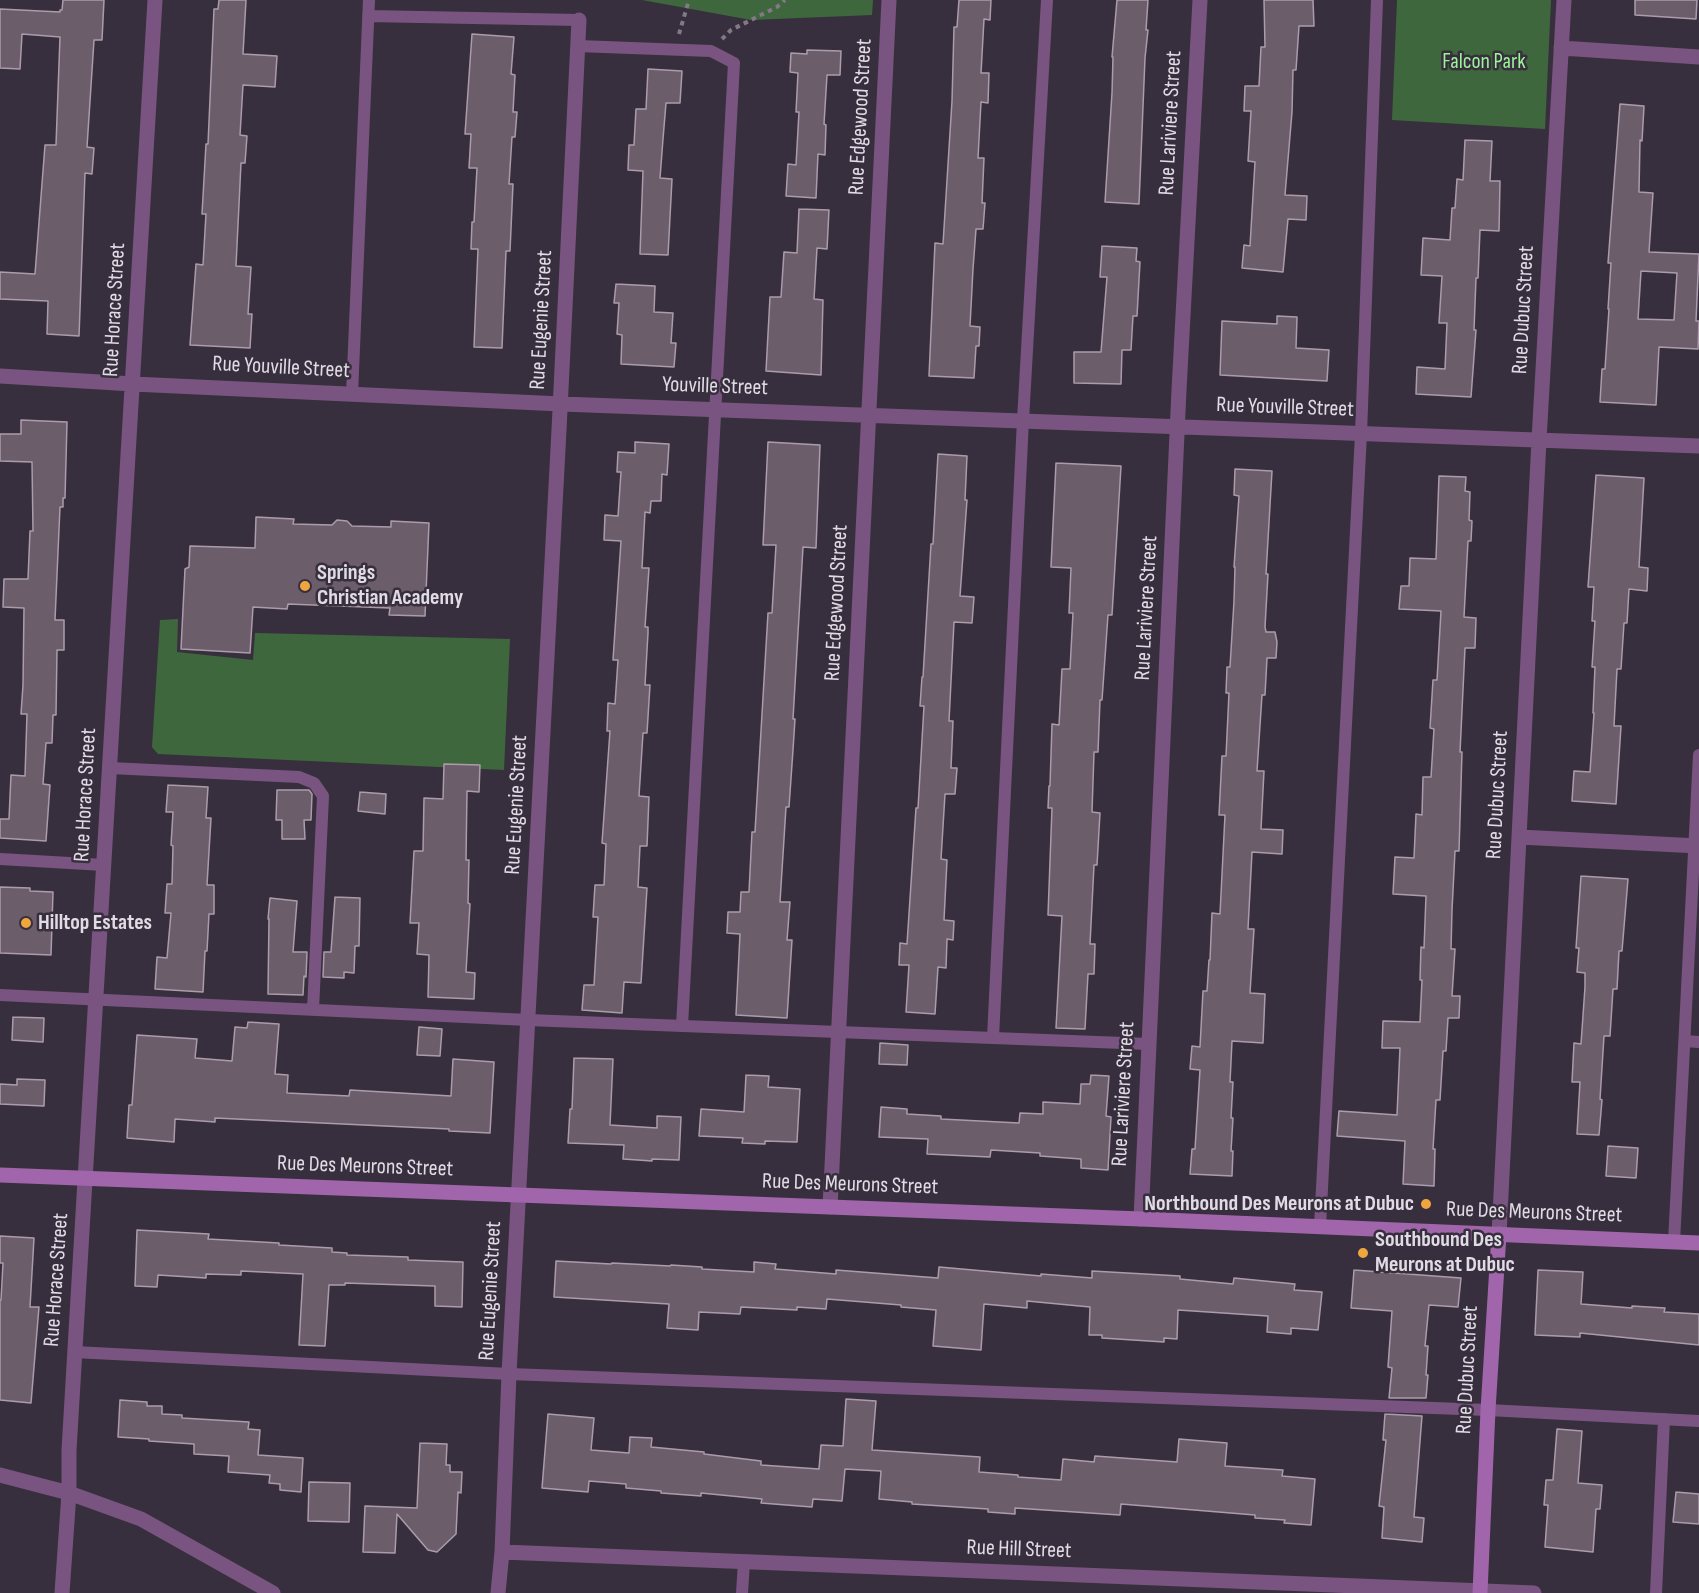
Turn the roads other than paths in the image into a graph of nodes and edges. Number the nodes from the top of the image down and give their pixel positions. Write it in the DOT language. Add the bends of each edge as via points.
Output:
graph roads {
  1 [pos="155,0"];
  2 [pos="369,0"];
  3 [pos="889,0"];
  4 [pos="1047,0"];
  5 [pos="1200,0"];
  6 [pos="1377,0"];
  7 [pos="1564,0"];
  8 [pos="368,16"];
  9 [pos="579,20"];
  10 [pos="578,46"];
  11 [pos="1561,48"];
  12 [pos="1699,57"];
  13 [pos="0,376"];
  14 [pos="133,384"];
  15 [pos="352,393"];
  16 [pos="561,404"];
  17 [pos="714,410"];
  18 [pos="868,414"];
  19 [pos="1023,420"];
  20 [pos="1178,427"];
  21 [pos="1361,434"];
  22 [pos="1539,440"];
  23 [pos="1699,446"];
  24 [pos="1699,755"];
  25 [pos="110,768"];
  26 [pos="1519,837"];
  27 [pos="1697,846"];
  28 [pos="0,859"];
  29 [pos="104,865"];
  30 [pos="0,995"];
  31 [pos="96,999"];
  32 [pos="313,1010"];
  33 [pos="528,1020"];
  34 [pos="682,1026"];
  35 [pos="839,1032"];
  36 [pos="993,1038"];
  37 [pos="1685,1041"];
  38 [pos="1699,1042"];
  39 [pos="1149,1044"];
  40 [pos="0,1175"];
  41 [pos="86,1179"];
  42 [pos="519,1196"];
  43 [pos="830,1207"];
  44 [pos="1141,1219"];
  45 [pos="1320,1227"];
  46 [pos="1499,1234"];
  47 [pos="1674,1242"];
  48 [pos="1699,1243"];
  49 [pos="75,1352"];
  50 [pos="509,1374"];
  51 [pos="1488,1410"];
  52 [pos="1664,1419"];
  53 [pos="1699,1421"];
  54 [pos="0,1475"];
  55 [pos="69,1493"];
  56 [pos="502,1552"];
  57 [pos="744,1562"];
  58 [pos="1480,1592"];
  59 [pos="62,1593"];
  60 [pos="273,1593"];
  61 [pos="498,1593"];
  62 [pos="742,1593"];
  63 [pos="1534,1593"];
  64 [pos="1656,1593"];
  1 -- 14 [label="street, Rue Horace Street"];
  2 -- 8 [label="lane"];
  3 -- 18 [label="street, Rue Edgewood Street"];
  4 -- 19 [label="lane"];
  5 -- 20 [label="street, Rue Lariviere Street"];
  6 -- 21 [label="lane"];
  7 -- 11 [label="street, Rue Dubuc Street"];
  8 -- 9 [label="lane"];
  8 -- 15 [label="lane"];
  9 -- 10 [label="street, Rue Eugenie Street"];
  10 -- 16 [label="street, Rue Eugenie Street"];
  10 -- 17 [label="lane" via="708,51 734,63"];
  11 -- 12 [label="street"];
  11 -- 22 [label="street, Rue Dubuc Street"];
  13 -- 14 [label="street, Rue Youville Street"];
  14 -- 15 [label="street, Rue Youville Street"];
  14 -- 25 [label="street, Rue Horace Street"];
  15 -- 16 [label="street, Rue Youville Street"];
  16 -- 17 [label="street, Youville Street"];
  16 -- 33 [label="street, Rue Eugenie Street"];
  17 -- 18 [label="street, Youville Street"];
  17 -- 34 [label="lane"];
  18 -- 19 [label="street, Rue Youville Street"];
  18 -- 35 [label="street, Rue Edgewood Street"];
  19 -- 20 [label="street, Rue Youville Street"];
  19 -- 36 [label="lane"];
  20 -- 21 [label="street, Rue Youville Street"];
  20 -- 39 [label="street, Rue Lariviere Street"];
  21 -- 22 [label="street, Rue Youville Street"];
  21 -- 45 [label="lane"];
  22 -- 23 [label="street, Rue Youville Street"];
  22 -- 26 [label="street, Rue Dubuc Street"];
  24 -- 27 [label="lane"];
  25 -- 29 [label="street, Rue Horace Street"];
  25 -- 32 [label="lane" via="299,777 314,783 322,796"];
  26 -- 27 [label="street"];
  26 -- 46 [label="street, Rue Dubuc Street"];
  27 -- 37 [label="lane"];
  28 -- 29 [label="lane"];
  29 -- 31 [label="street, Rue Horace Street"];
  30 -- 31 [label="lane"];
  31 -- 32 [label="lane"];
  31 -- 41 [label="street, Rue Horace Street"];
  32 -- 33 [label="lane"];
  33 -- 34 [label="lane"];
  33 -- 42 [label="street, Rue Eugenie Street"];
  34 -- 35 [label="lane"];
  35 -- 36 [label="lane"];
  35 -- 43 [label="street, Rue Edgewood Street"];
  36 -- 39 [label="lane"];
  37 -- 38 [label="lane"];
  37 -- 47 [label="lane"];
  39 -- 44 [label="street, Rue Lariviere Street"];
  40 -- 41 [label="street, Rue Des Meurons Street"];
  41 -- 42 [label="street, Rue Des Meurons Street"];
  41 -- 49 [label="street, Rue Horace Street"];
  42 -- 43 [label="street, Rue Des Meurons Street"];
  42 -- 50 [label="street, Rue Eugenie Street"];
  43 -- 44 [label="street, Rue Des Meurons Street"];
  44 -- 45 [label="street, Rue Des Meurons Street"];
  45 -- 46 [label="street, Rue Des Meurons Street"];
  46 -- 47 [label="street, Rue Des Meurons Street"];
  46 -- 51 [label="street, Rue Dubuc Street"];
  47 -- 48 [label="street, Rue Des Meurons Street"];
  49 -- 50 [label="lane"];
  49 -- 55 [label="street, Rue Horace Street"];
  50 -- 51 [label="lane"];
  50 -- 56 [label="street, Rue Eugenie Street"];
  51 -- 52 [label="lane"];
  51 -- 58 [label="street, Rue Dubuc Street"];
  52 -- 53 [label="lane"];
  52 -- 64 [label="lane"];
  54 -- 55 [label="street"];
  55 -- 59 [label="street, Rue Horace Street"];
  55 -- 60 [label="street" via="141,1519"];
  56 -- 57 [label="street, Rue Hill Street"];
  56 -- 61 [label="street, Rue Eugenie Street"];
  57 -- 58 [label="street, Rue Hill Street"];
  57 -- 62 [label="lane"];
  58 -- 63 [label="street, Rue Hill Street"];
}
